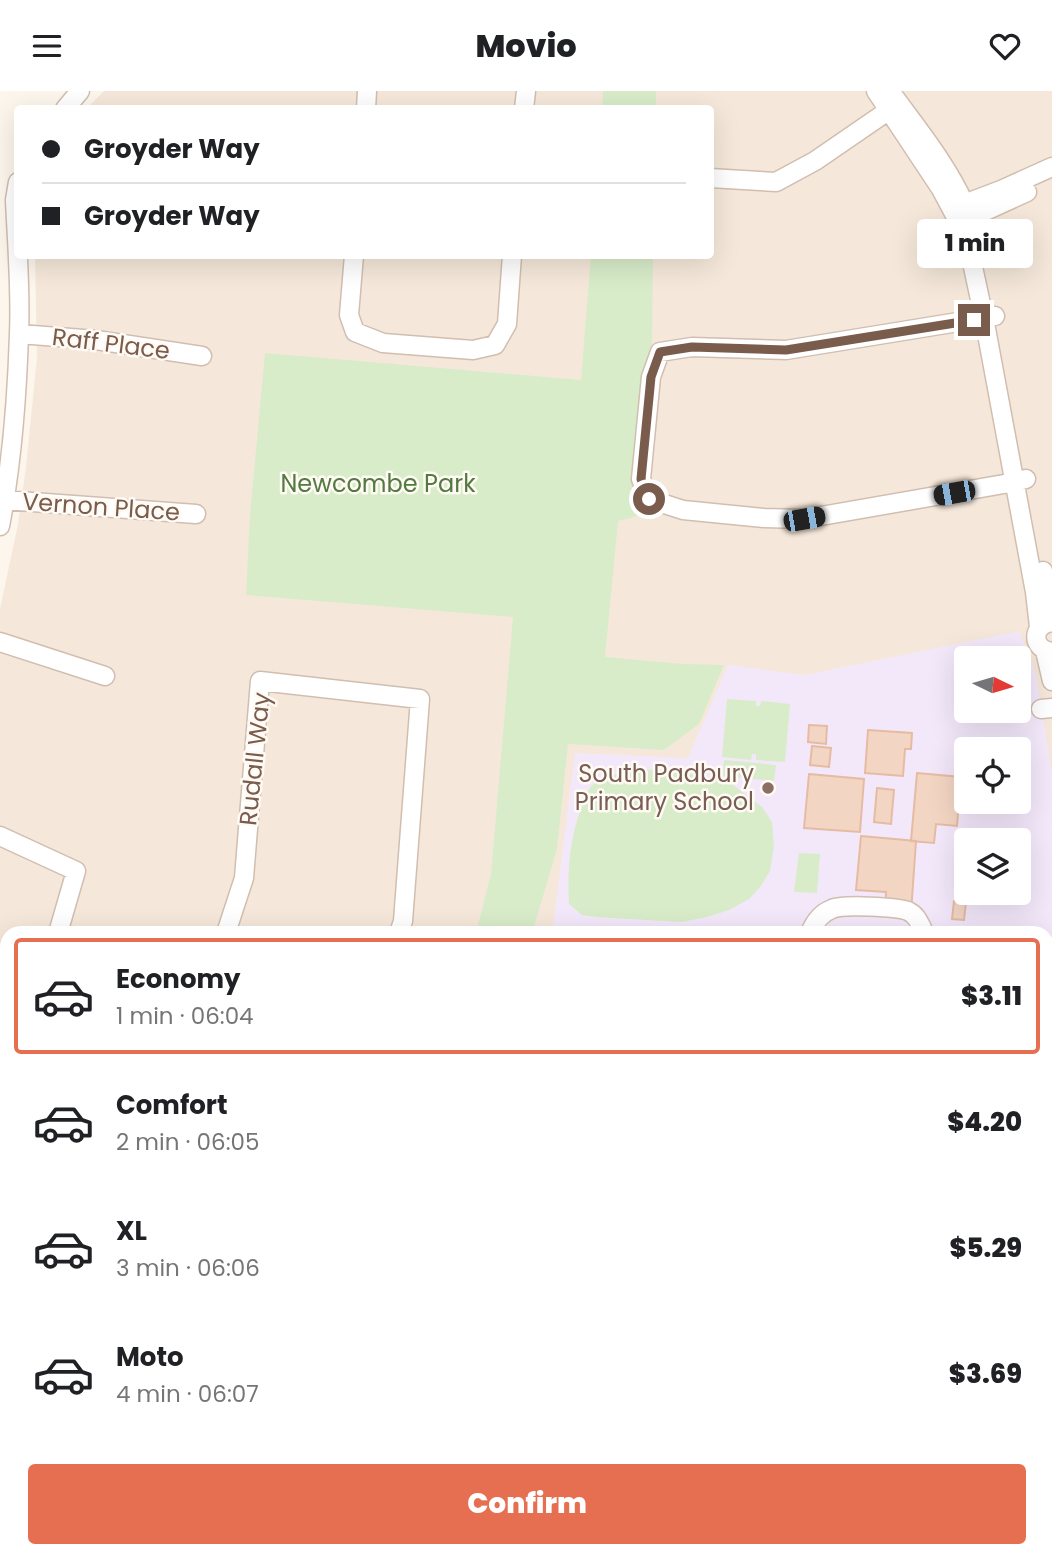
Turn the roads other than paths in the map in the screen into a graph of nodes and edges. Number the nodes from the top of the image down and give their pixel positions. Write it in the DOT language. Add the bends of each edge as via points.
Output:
graph roads {
  1 [pos="80,91"];
  2 [pos="876,91"];
  3 [pos="893,102"];
  4 [pos="68,105"];
  5 [pos="1052,167"];
  6 [pos="714,178"];
  7 [pos="1052,180"];
  8 [pos="961,213"];
  9 [pos="17,259"];
  10 [pos="354,259"];
  11 [pos="512,259"];
  12 [pos="989,317"];
  13 [pos="20,334"];
  14 [pos="202,356"];
  15 [pos="1020,480"];
  16 [pos="5,500"];
  17 [pos="197,514"];
  18 [pos="0,526"];
  19 [pos="1052,607"];
  20 [pos="1046,625"];
  21 [pos="0,642"];
  22 [pos="1049,651"];
  23 [pos="104,676"];
  24 [pos="1052,681"];
  25 [pos="0,836"];
  26 [pos="60,926"];
  27 [pos="228,926"];
  28 [pos="401,926"];
  29 [pos="813,926"];
  30 [pos="921,926"];
  1 -- 4 [label="street"];
  2 -- 3 [label="street"];
  3 -- 6 [label="street" via="815,161 776,182"];
  3 -- 8 [label="street" via="941,189"];
  5 -- 8 [label="street"];
  7 -- 8 [label="street"];
  8 -- 12 [label="street" via="981,250"];
  9 -- 13 [label="street"];
  10 -- 11 [label="street" via="349,315 355,332 383,343 473,350 495,345 507,324"];
  12 -- 15 [label="street"];
  12 -- 15 [label="street" via="786,350 692,347 660,352 651,377 641,479 649,499 683,510 804,519"];
  13 -- 14 [label="street, Raff Place"];
  13 -- 16 [label="street"];
  15 -- 19 [label="street"];
  15 -- 20 [label="street" via="1035,592"];
  16 -- 17 [label="street, Vernon Place"];
  16 -- 18 [label="street"];
  20 -- 22 [label="street" via="1036,636 1038,645"];
  21 -- 23 [label="street"];
  22 -- 24 [label="street"];
  25 -- 26 [label="street" via="76,871"];
  27 -- 28 [label="street, Rudall Way" via="244,878 260,681 420,699"];
  29 -- 30 [label="street" via="820,916 847,905 906,910"];
}
